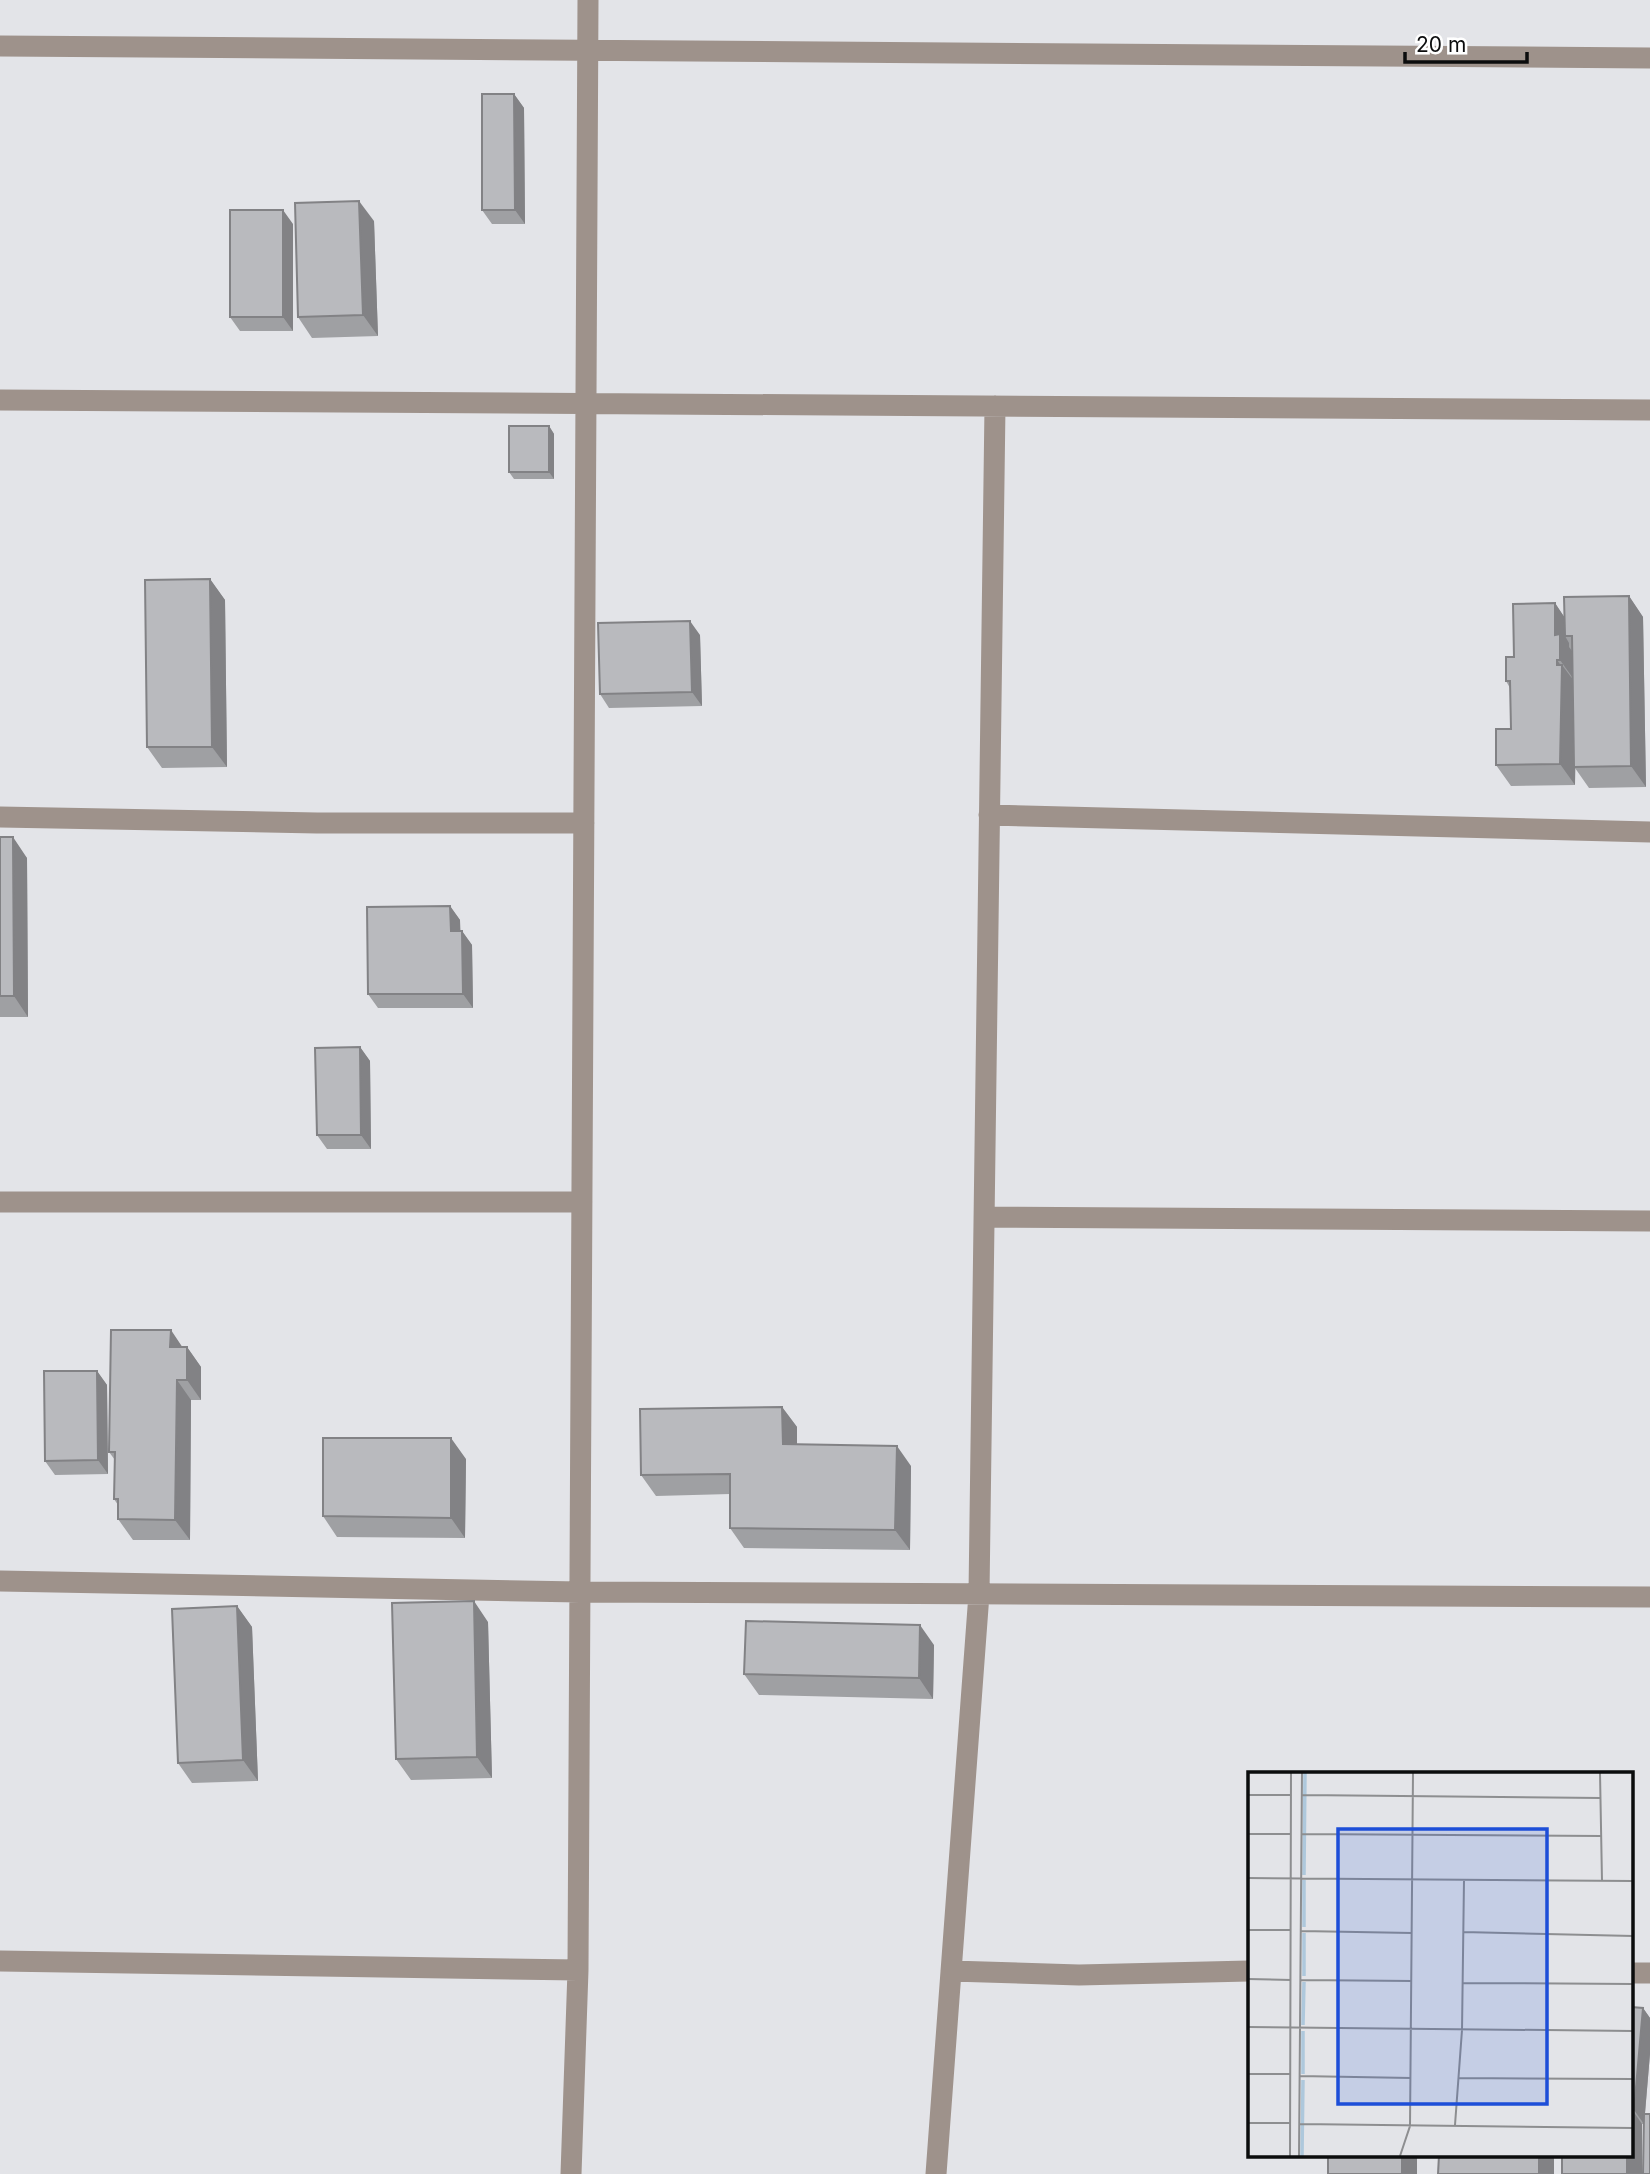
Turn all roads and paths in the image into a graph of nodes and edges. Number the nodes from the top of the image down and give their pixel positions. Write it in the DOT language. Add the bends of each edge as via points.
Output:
graph roads {
  1 [pos="588,0"];
  2 [pos="0,46"];
  3 [pos="588,49"];
  4 [pos="1650,58"];
  5 [pos="0,400"];
  6 [pos="586,404"];
  7 [pos="995,406"];
  8 [pos="1650,410"];
  9 [pos="989,815"];
  10 [pos="0,817"];
  11 [pos="584,823"];
  12 [pos="1650,832"];
  13 [pos="0,1202"];
  14 [pos="582,1202"];
  15 [pos="984,1217"];
  16 [pos="1650,1221"];
  17 [pos="0,1581"];
  18 [pos="580,1592"];
  19 [pos="979,1594"];
  20 [pos="1650,1597"];
  21 [pos="0,1961"];
  22 [pos="578,1970"];
  23 [pos="951,1971"];
  24 [pos="1248,1971"];
  25 [pos="1632,1973"];
  26 [pos="1650,1973"];
  27 [pos="571,2174"];
  28 [pos="936,2174"];
  1 -- 3 [label="street"];
  2 -- 3 [label="street"];
  3 -- 4 [label="street"];
  3 -- 6 [label="street"];
  5 -- 6 [label="street"];
  6 -- 7 [label="street"];
  6 -- 11 [label="street"];
  7 -- 8 [label="street"];
  7 -- 9 [label="street"];
  9 -- 12 [label="street"];
  9 -- 15 [label="street"];
  10 -- 11 [label="street"];
  11 -- 14 [label="street"];
  13 -- 14 [label="street"];
  14 -- 18 [label="street"];
  15 -- 16 [label="street"];
  15 -- 19 [label="street"];
  17 -- 18 [label="street"];
  18 -- 19 [label="street"];
  18 -- 22 [label="street"];
  19 -- 20 [label="street"];
  19 -- 23 [label="street"];
  21 -- 22 [label="street"];
  22 -- 27 [label="street"];
  23 -- 24 [label="street" via="1079,1975"];
  23 -- 28 [label="street"];
  25 -- 26 [label="street"];
}
